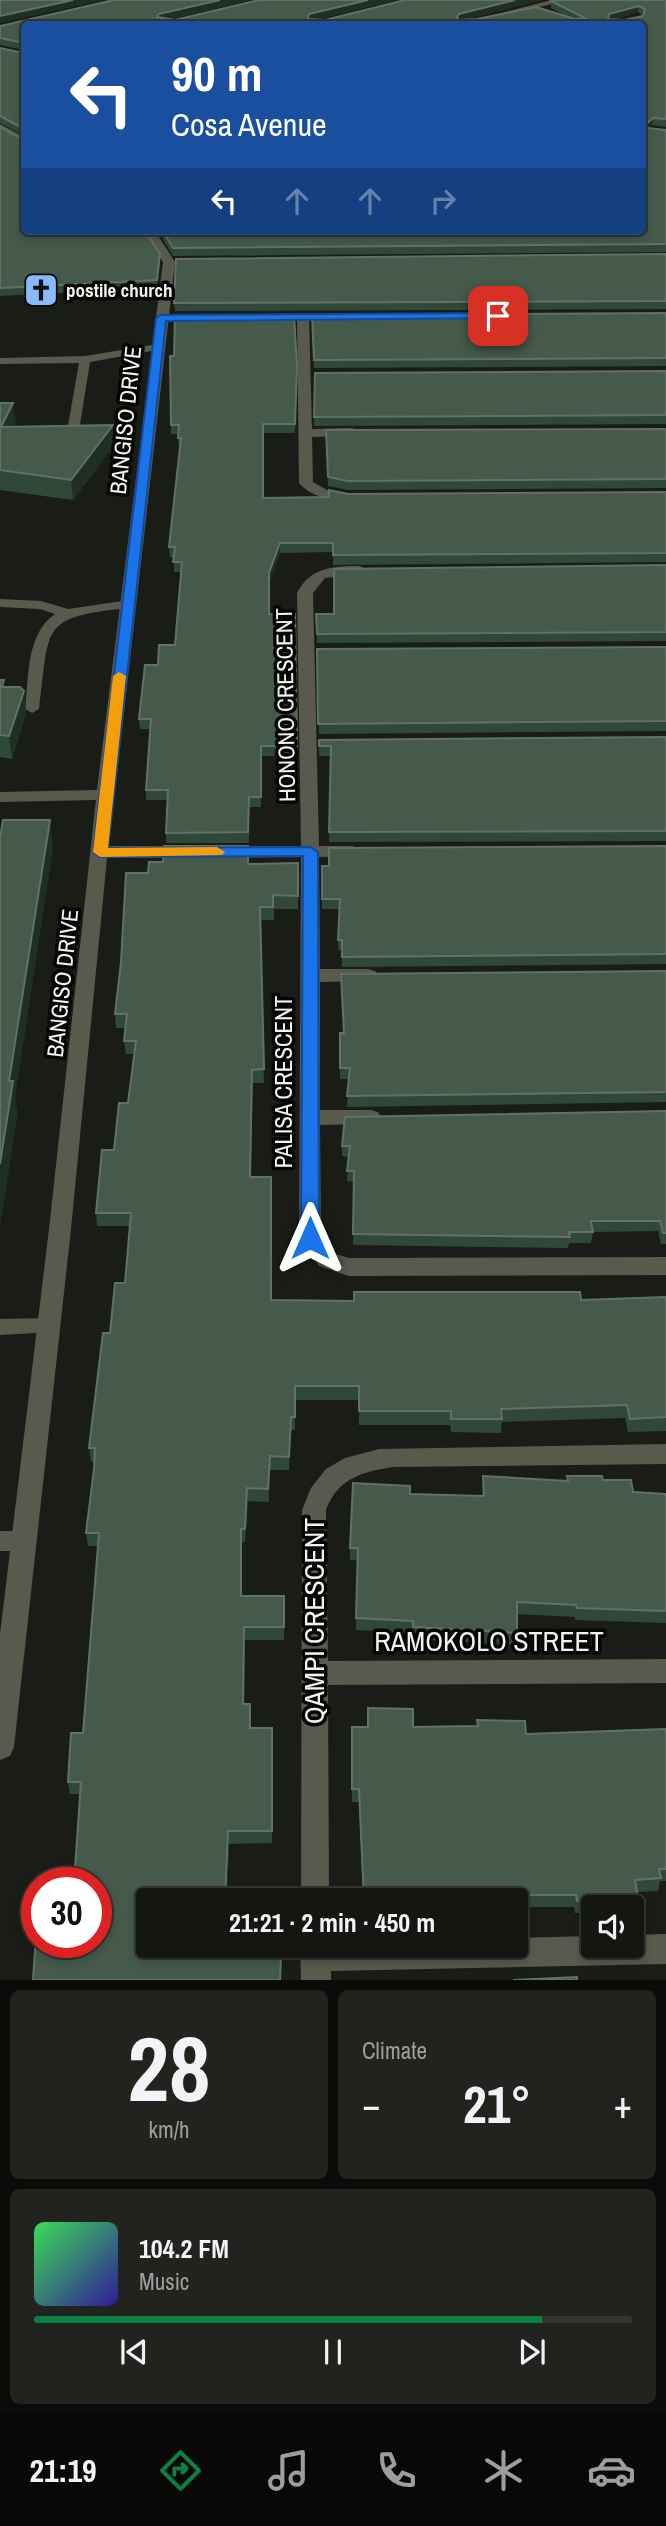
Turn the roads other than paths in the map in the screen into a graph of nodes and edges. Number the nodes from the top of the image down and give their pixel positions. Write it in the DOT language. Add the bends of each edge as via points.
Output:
graph roads {
  1 [pos="512,0"];
  2 [pos="563,0"];
  3 [pos="534,8"];
  4 [pos="556,16"];
  5 [pos="477,21"];
  6 [pos="0,127"];
  7 [pos="21,139"];
  8 [pos="153,235"];
  9 [pos="303,317"];
  10 [pos="158,347"];
  11 [pos="85,359"];
  12 [pos="0,361"];
  13 [pos="360,432"];
  14 [pos="304,433"];
  15 [pos="72,437"];
  16 [pos="376,497"];
  17 [pos="370,570"];
  18 [pos="0,603"];
  19 [pos="129,604"];
  20 [pos="64,612"];
  21 [pos="32,709"];
  22 [pos="105,795"];
  23 [pos="0,797"];
  24 [pos="365,851"];
  25 [pos="100,852"];
  26 [pos="310,852"];
  27 [pos="392,975"];
  28 [pos="310,976"];
  29 [pos="391,1117"];
  30 [pos="309,1118"];
  31 [pos="666,1266"];
  32 [pos="47,1326"];
  33 [pos="0,1327"];
  34 [pos="666,1454"];
  35 [pos="0,1541"];
  36 [pos="23,1541"];
  37 [pos="666,1671"];
  38 [pos="313,1673"];
  39 [pos="0,1747"];
  40 [pos="315,1888"];
  41 [pos="666,1949"];
  42 [pos="316,1961"];
  1 -- 3 [label="street"];
  2 -- 3 [label="street"];
  3 -- 4 [label="street"];
  3 -- 5 [label="street"];
  6 -- 7 [label="street"];
  8 -- 10 [label="street, BANGISO DRIVE" via="176,261 168,318"];
  9 -- 14 [label="street" via="313,375"];
  10 -- 11 [label="lane"];
  10 -- 19 [label="street, BANGISO DRIVE"];
  11 -- 12 [label="lane"];
  11 -- 15 [label="lane"];
  13 -- 14 [label="street"];
  14 -- 16 [label="street" via="303,475 311,489"];
  17 -- 26 [label="street, HONONO CRESCENT" via="327,572 308,584 305,593 315,650"];
  18 -- 20 [label="lane"];
  19 -- 20 [label="lane"];
  19 -- 22 [label="street, BANGISO DRIVE"];
  20 -- 21 [label="lane" via="44,629"];
  22 -- 23 [label="street"];
  22 -- 25 [label="street, BANGISO DRIVE"];
  24 -- 26 [label="street"];
  25 -- 26 [label="street"];
  25 -- 32 [label="street, BANGISO DRIVE"];
  26 -- 28 [label="street, PALISA CRESCENT"];
  27 -- 28 [label="street"];
  28 -- 30 [label="street, PALISA CRESCENT"];
  29 -- 30 [label="street"];
  30 -- 31 [label="street, PALISA CRESCENT" via="310,1238 327,1260 349,1267"];
  32 -- 33 [label="lane"];
  32 -- 36 [label="street, BANGISO DRIVE"];
  34 -- 38 [label="street, QAMPI CRESCENT" via="393,1457 359,1462 339,1471 320,1489 314,1510"];
  35 -- 36 [label="lane"];
  36 -- 39 [label="street, BANGISO DRIVE"];
  37 -- 38 [label="street, RAMOKOLO STREET"];
  38 -- 40 [label="street, QAMPI CRESCENT"];
  41 -- 42 [label="street"];
}
